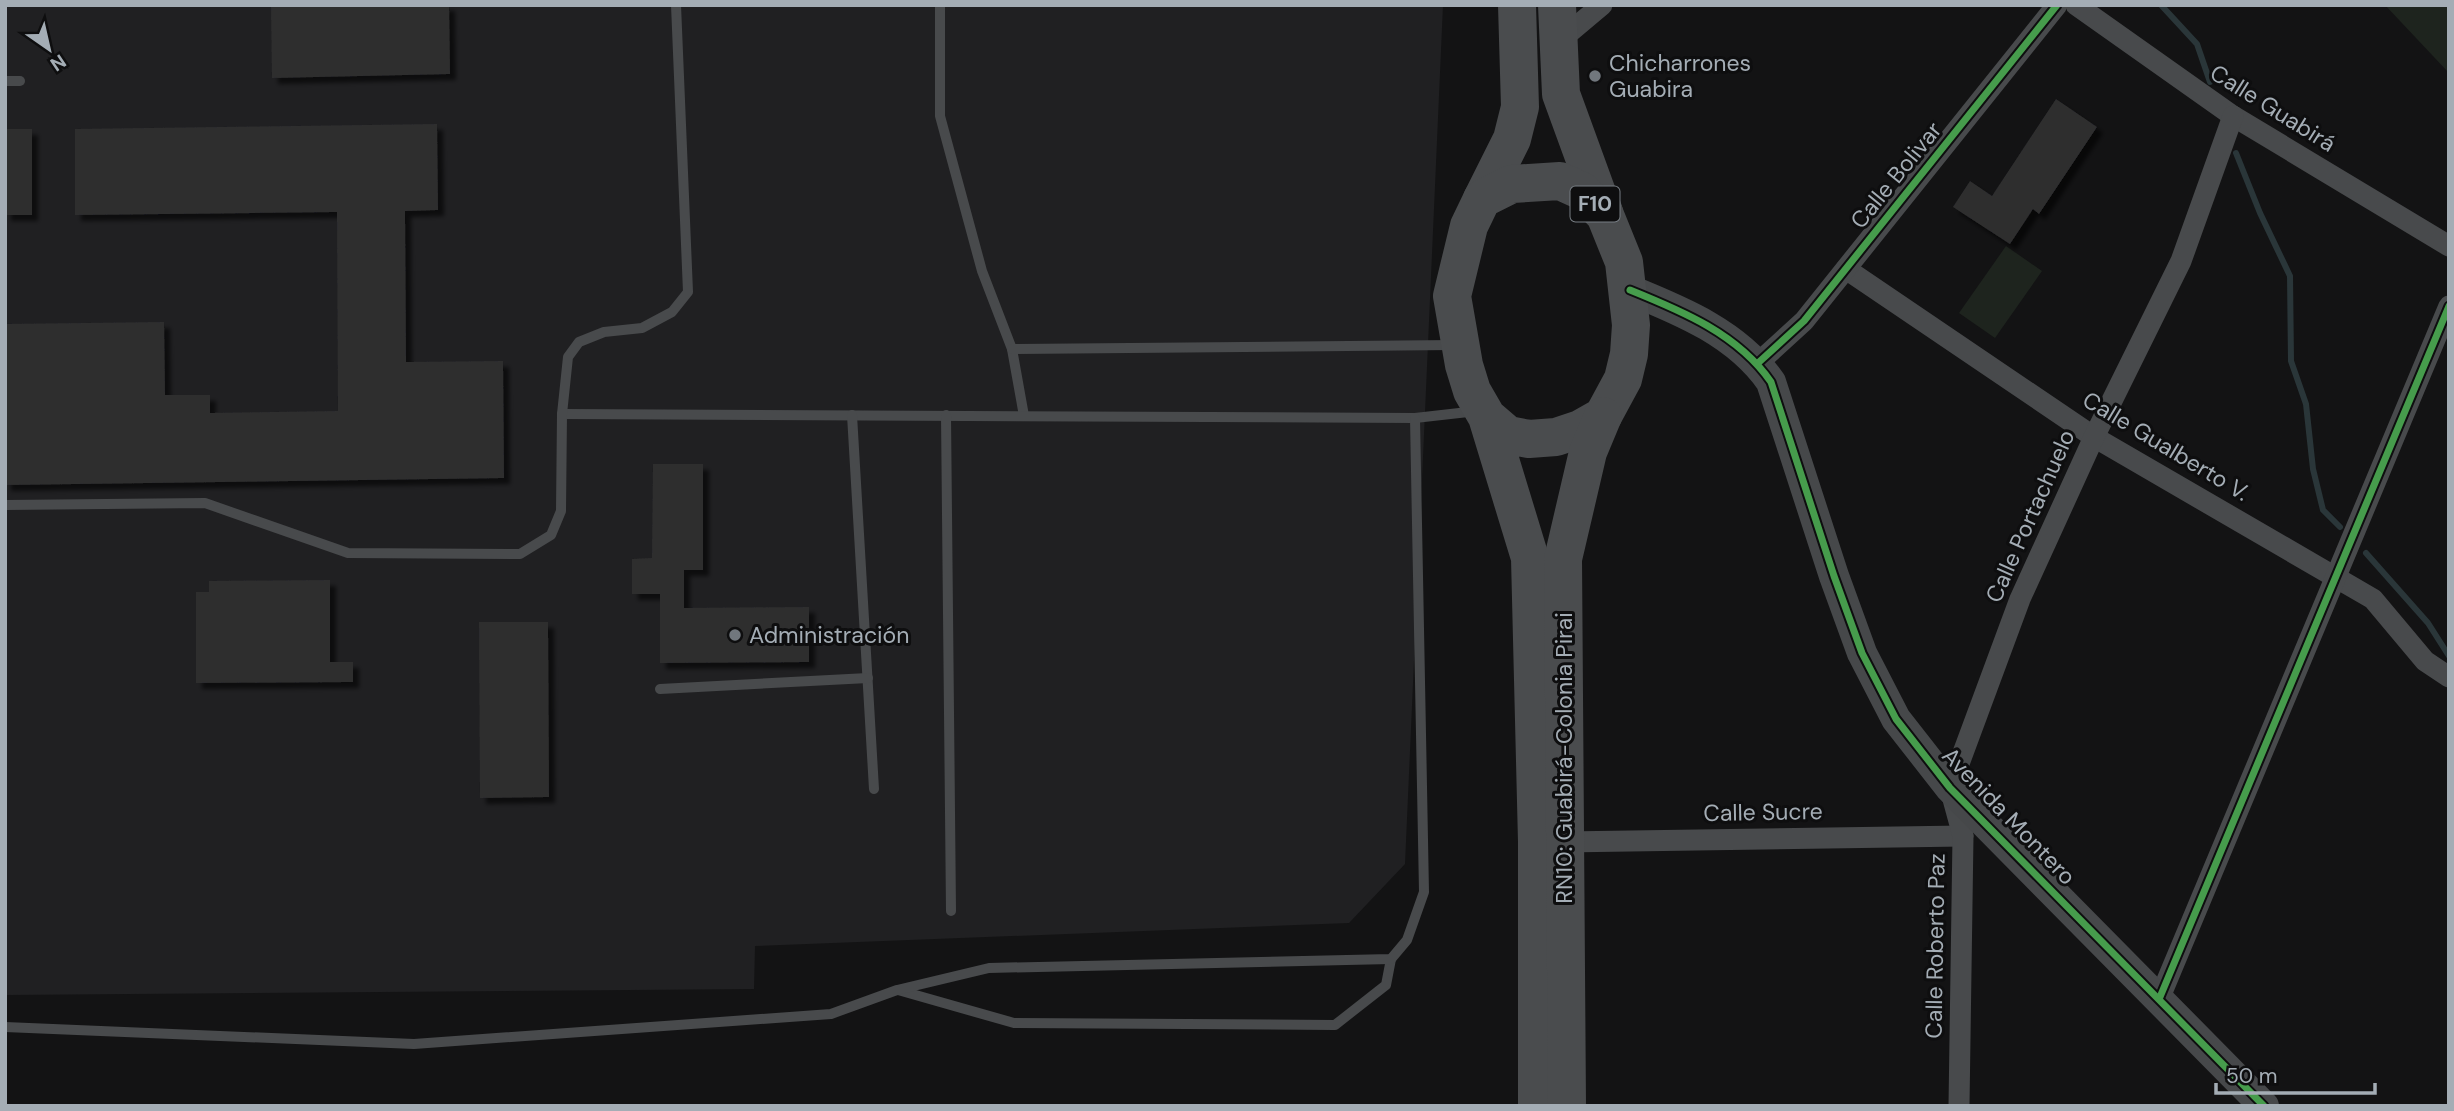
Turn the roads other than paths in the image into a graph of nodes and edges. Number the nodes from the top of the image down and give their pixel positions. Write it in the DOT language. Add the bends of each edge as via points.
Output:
graph roads {
  1 [pos="676,5"];
  2 [pos="940,5"];
  3 [pos="1517,5"];
  4 [pos="1602,5"];
  5 [pos="2057,5"];
  6 [pos="2076,5"];
  7 [pos="1558,24"];
  8 [pos="5,81"];
  9 [pos="20,81"];
  10 [pos="2233,116"];
  11 [pos="1482,200"];
  12 [pos="1605,215"];
  13 [pos="2449,246"];
  14 [pos="1846,269"];
  15 [pos="1630,290"];
  16 [pos="2449,306"];
  17 [pos="1458,345"];
  18 [pos="1012,349"];
  19 [pos="1758,363"];
  20 [pos="562,414"];
  21 [pos="1485,414"];
  22 [pos="852,415"];
  23 [pos="946,415"];
  24 [pos="1024,416"];
  25 [pos="1603,416"];
  26 [pos="1415,418"];
  27 [pos="2094,437"];
  28 [pos="5,505"];
  29 [pos="2337,578"];
  30 [pos="2449,677"];
  31 [pos="868,678"];
  32 [pos="660,689"];
  33 [pos="1951,788"];
  34 [pos="874,789"];
  35 [pos="1963,836"];
  36 [pos="1564,842"];
  37 [pos="951,911"];
  38 [pos="1391,959"];
  39 [pos="897,990"];
  40 [pos="2160,997"];
  41 [pos="5,1027"];
  42 [pos="1537,1106"];
  43 [pos="1567,1106"];
  44 [pos="1958,1106"];
  45 [pos="2264,1106"];
  1 -- 20 [label="lane" via="688,292 672,313 642,328 604,332 579,342 568,357"];
  2 -- 18 [label="lane" via="940,117 982,271"];
  3 -- 11 [label="highway" via="1520,107 1511,139"];
  4 -- 7 [label="street"];
  5 -- 14 [label="street, Calle Bolivar"];
  6 -- 10 [label="street, Calle Guabirá"];
  7 -- 12 [label="highway, F10" via="1560,94"];
  8 -- 9 [label="lane"];
  10 -- 13 [label="street, Calle Guabirá"];
  10 -- 27 [label="street, Calle Portachuelo" via="2181,261"];
  11 -- 12 [label="highway, F10" via="1512,184 1560,181 1582,191"];
  11 -- 17 [label="highway" via="1469,226 1452,296"];
  12 -- 15 [label="highway, F10"];
  14 -- 19 [label="street, Calle Bolivar" via="1804,321"];
  14 -- 27 [label="street, Calle Gualberto V."];
  15 -- 19 [label="street, Avenida Montero" via="1694,316"];
  15 -- 25 [label="highway, F10" via="1629,354 1623,379"];
  16 -- 29 [label="street"];
  17 -- 18 [label="lane"];
  17 -- 21 [label="highway" via="1472,391"];
  18 -- 24 [label="lane"];
  19 -- 33 [label="street, Avenida Montero" via="1771,382 1863,653 1896,719"];
  20 -- 22 [label="lane"];
  20 -- 28 [label="lane" via="561,511 551,535 520,554 348,554 205,503"];
  21 -- 25 [label="highway" via="1508,435 1529,439 1556,437"];
  21 -- 26 [label="lane"];
  21 -- 42 [label="highway, RN10: Guabirá-Colonia Pirai" via="1530,558"];
  22 -- 23 [label="lane"];
  22 -- 31 [label="lane"];
  23 -- 24 [label="lane"];
  23 -- 37 [label="lane"];
  24 -- 26 [label="lane"];
  25 -- 36 [label="highway, RN10: Guabirá-Colonia Pirai / F10" via="1587,452 1563,559"];
  26 -- 38 [label="lane" via="1424,892 1408,940"];
  27 -- 29 [label="street, Calle Gualberto V."];
  27 -- 33 [label="street, Calle Portachuelo" via="2020,598"];
  29 -- 30 [label="street, Calle Gualberto V." via="2373,599 2425,662"];
  29 -- 40 [label="street"];
  31 -- 32 [label="lane"];
  31 -- 34 [label="lane"];
  33 -- 35 [label="street, Calle Roberto Paz"];
  33 -- 40 [label="street, Avenida Montero"];
  35 -- 36 [label="street, Calle Sucre"];
  35 -- 44 [label="street, Calle Roberto Paz"];
  36 -- 43 [label="highway, RN10: Guabirá-Colonia Pirai / F10"];
  38 -- 39 [label="lane" via="989,968"];
  38 -- 39 [label="lane" via="1386,985 1335,1026 1014,1023"];
  39 -- 41 [label="lane" via="831,1014 414,1044"];
  40 -- 45 [label="street, Avenida Montero"];
}
